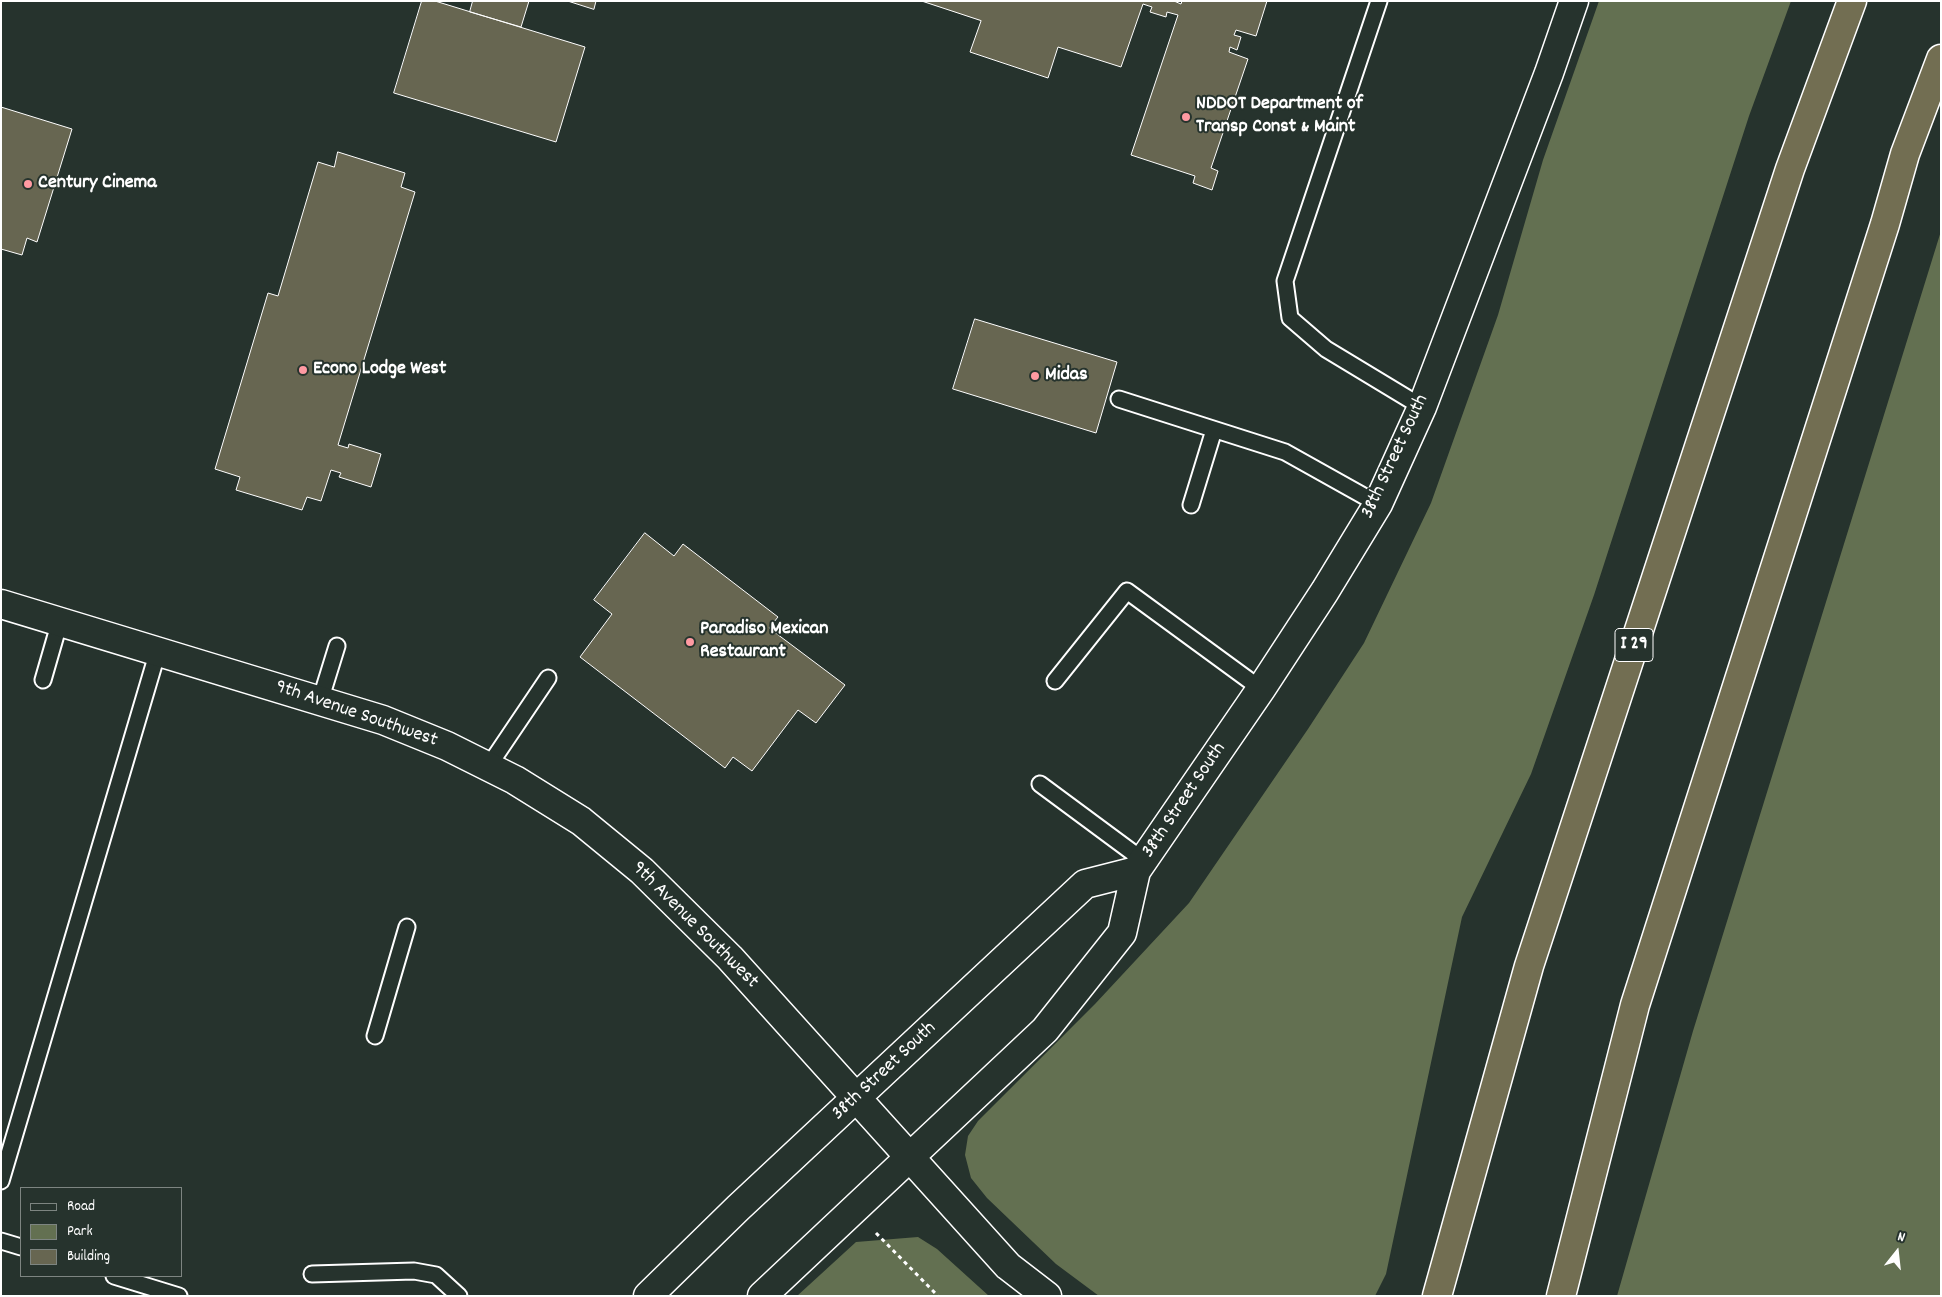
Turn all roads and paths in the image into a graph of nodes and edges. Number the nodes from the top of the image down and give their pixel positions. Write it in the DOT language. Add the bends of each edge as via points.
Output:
graph roads {
  1 [pos="1379,1"];
  2 [pos="1574,1"];
  3 [pos="1852,1"];
  4 [pos="1941,59"];
  5 [pos="1119,399"];
  6 [pos="1422,407"];
  7 [pos="1214,430"];
  8 [pos="1378,504"];
  9 [pos="1191,505"];
  10 [pos="1,604"];
  11 [pos="60,621"];
  12 [pos="337,646"];
  13 [pos="158,651"];
  14 [pos="548,678"];
  15 [pos="44,680"];
  16 [pos="1055,680"];
  17 [pos="1261,689"];
  18 [pos="320,701"];
  19 [pos="488,767"];
  20 [pos="1040,784"];
  21 [pos="1140,866"];
  22 [pos="407,927"];
  23 [pos="375,1036"];
  24 [pos="857,1098"];
  25 [pos="910,1157"];
  26 [pos="1,1181"];
  27 [pos="876,1233"];
  28 [pos="1,1241"];
  29 [pos="20,1247"];
  30 [pos="312,1274"];
  31 [pos="117,1277"];
  32 [pos="179,1296"];
  33 [pos="460,1296"];
  34 [pos="648,1296"];
  35 [pos="762,1296"];
  36 [pos="938,1296"];
  37 [pos="1047,1296"];
  38 [pos="1437,1296"];
  39 [pos="1561,1296"];
  1 -- 6 [label="lane" via="1285,281 1290,318 1326,349"];
  2 -- 6 [label="street, 38th Street South"];
  3 -- 38 [label="highway, I 29" via="1790,169 1532,956"];
  4 -- 39 [label="highway" via="1904,154 1882,234 1635,1005"];
  5 -- 7 [label="lane"];
  6 -- 8 [label="street, 38th Street South"];
  7 -- 8 [label="lane" via="1285,452"];
  7 -- 9 [label="lane"];
  8 -- 17 [label="street, 38th Street South"];
  10 -- 11 [label="street, 9th Avenue Southwest"];
  11 -- 13 [label="street, 9th Avenue Southwest"];
  11 -- 15 [label="lane"];
  12 -- 18 [label="lane"];
  13 -- 18 [label="street, 9th Avenue Southwest"];
  13 -- 26 [label="lane"];
  14 -- 19 [label="lane"];
  16 -- 17 [label="lane" via="1126,592"];
  17 -- 21 [label="street, 38th Street South"];
  18 -- 19 [label="street, 9th Avenue Southwest" via="383,720"];
  19 -- 24 [label="street, 9th Avenue Southwest" via="516,780 581,821 642,871 730,958"];
  20 -- 21 [label="lane"];
  21 -- 24 [label="street, 38th Street South" via="1085,884"];
  21 -- 25 [label="street, 38th Street South" via="1122,933 1046,1030"];
  22 -- 23 [label="lane"];
  24 -- 25 [label="street, 9th Avenue Southwest"];
  24 -- 34 [label="street, 38th Street South"];
  25 -- 35 [label="street, 38th Street South"];
  25 -- 37 [label="street, 9th Avenue Southwest" via="1008,1266"];
  27 -- 36 [label="path"];
  28 -- 29 [label="lane"];
  30 -- 33 [label="lane" via="414,1270 436,1275"];
  31 -- 32 [label="lane"];
}
